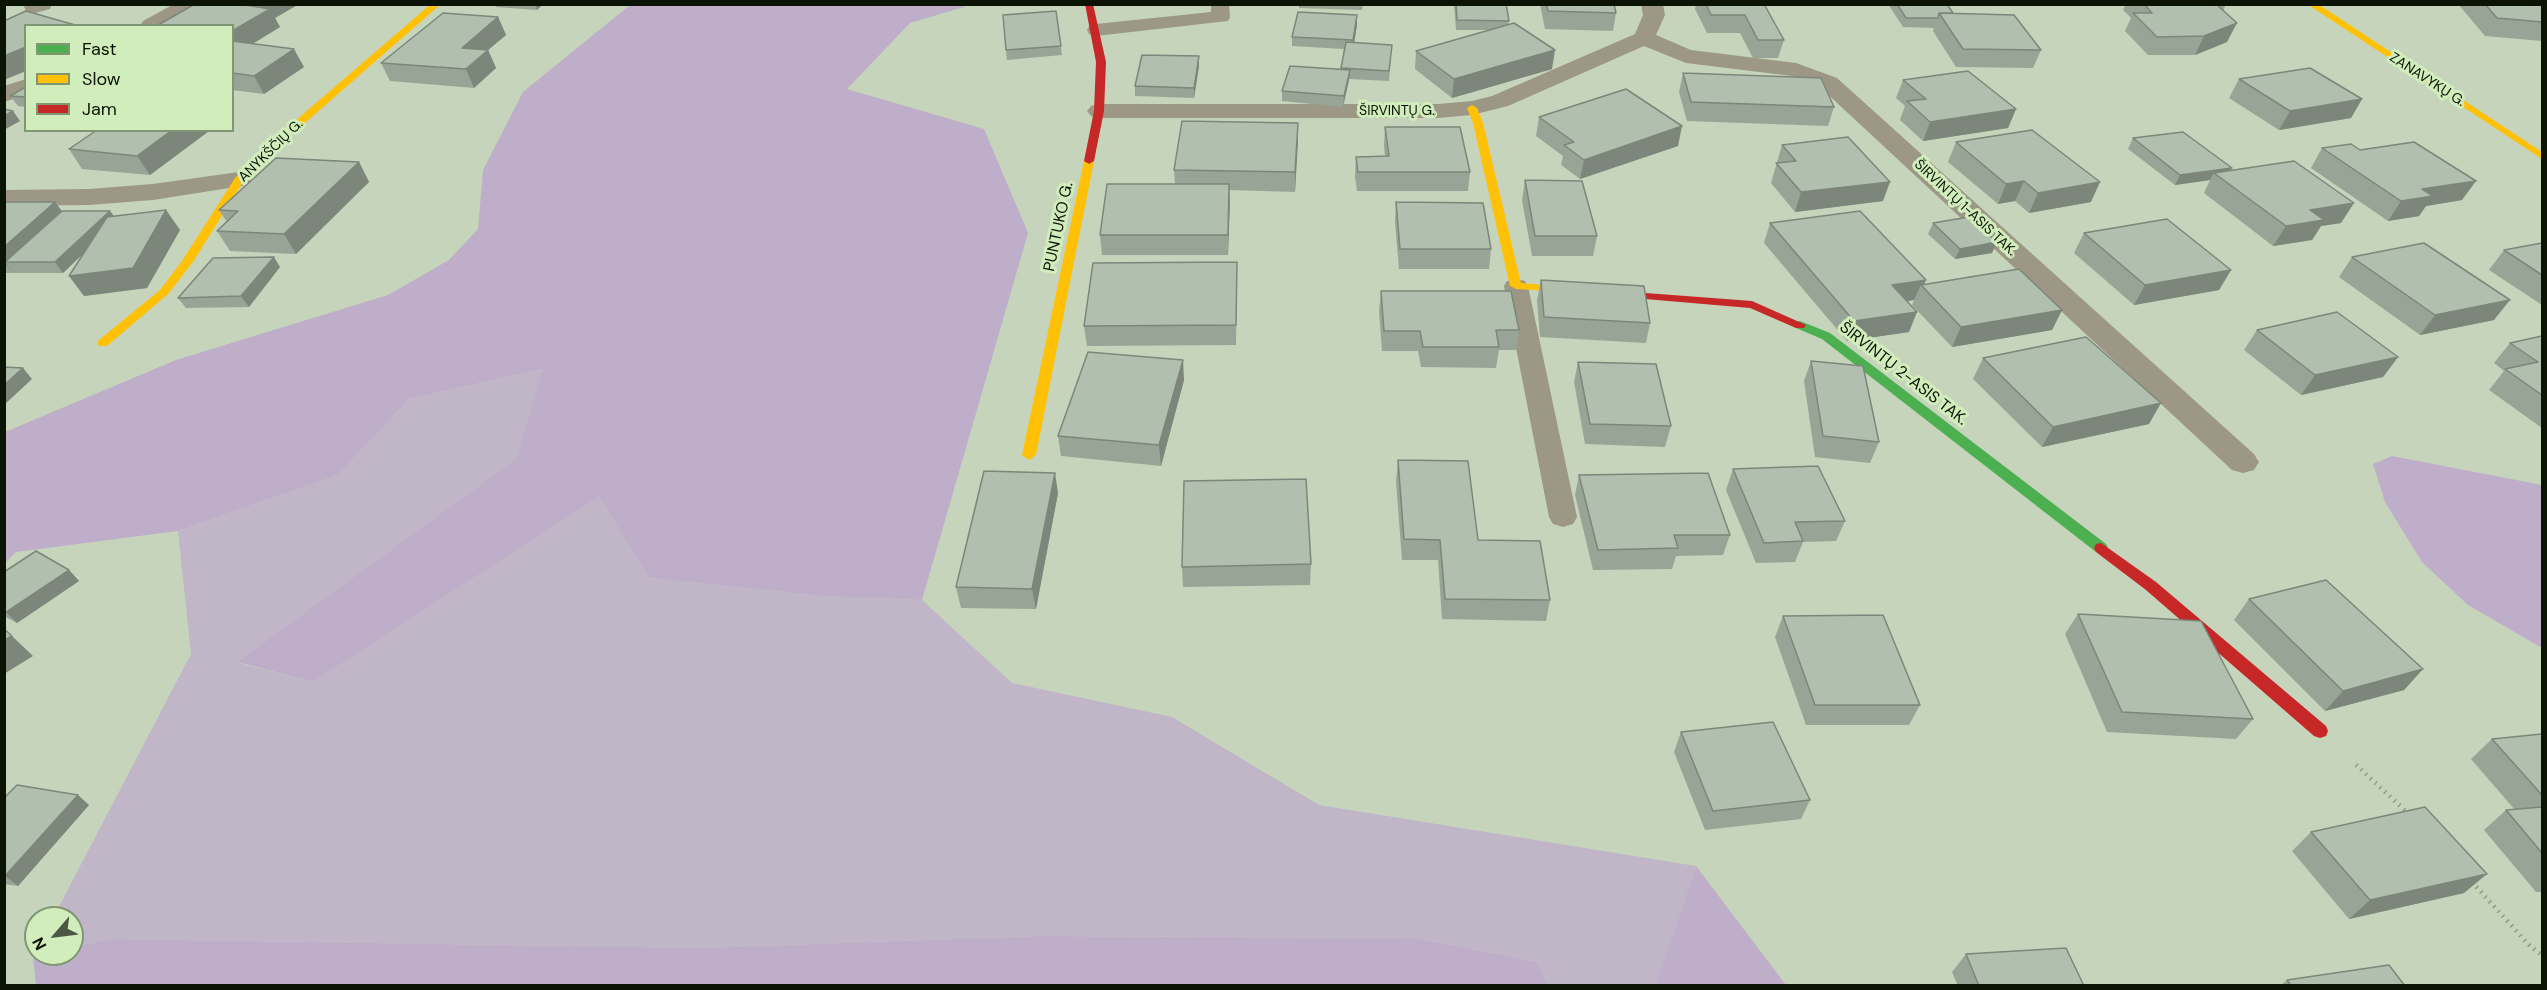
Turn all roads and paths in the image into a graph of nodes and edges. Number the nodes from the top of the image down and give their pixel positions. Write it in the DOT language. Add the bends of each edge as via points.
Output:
graph roads {
  1 [pos="190,4"];
  2 [pos="437,4"];
  3 [pos="1089,4"];
  4 [pos="1220,4"];
  5 [pos="1652,4"];
  6 [pos="2311,4"];
  7 [pos="155,24"];
  8 [pos="1096,30"];
  9 [pos="1644,38"];
  10 [pos="24,87"];
  11 [pos="4,95"];
  12 [pos="1472,108"];
  13 [pos="1099,111"];
  14 [pos="2542,156"];
  15 [pos="239,180"];
  16 [pos="4,198"];
  17 [pos="1516,286"];
  18 [pos="103,343"];
  19 [pos="1029,455"];
  20 [pos="2243,462"];
  21 [pos="1563,517"];
  22 [pos="2320,731"];
  23 [pos="2414,820"];
  24 [pos="2468,879"];
  25 [pos="2542,955"];
  1 -- 7 [label="street"];
  2 -- 15 [label="street, ANYKŠČIŲ G." via="270,148"];
  3 -- 8 [label="street, PUNTUKO G."];
  4 -- 8 [label="lane" via="1221,17"];
  5 -- 9 [label="street" via="1654,15"];
  6 -- 14 [label="street, ZANAVYKŲ G."];
  8 -- 13 [label="street, PUNTUKO G." via="1101,62"];
  9 -- 12 [label="street, ŠIRVINTŲ G." via="1500,101"];
  9 -- 20 [label="street, ŠIRVINTŲ 1-ASIS TAK." via="1686,56 1796,70 1829,83"];
  10 -- 11 [label="street"];
  12 -- 13 [label="street, ŠIRVINTŲ G."];
  12 -- 17 [label="street"];
  13 -- 19 [label="street, PUNTUKO G."];
  15 -- 16 [label="street" via="89,197"];
  15 -- 18 [label="street, ANYKŠČIŲ G." via="164,292"];
  17 -- 21 [label="lane"];
  17 -- 22 [label="street, ŠIRVINTŲ 2-ASIS TAK." via="1752,305 1826,336 2151,586"];
  22 -- 23 [label="path"];
  24 -- 25 [label="path"];
}
